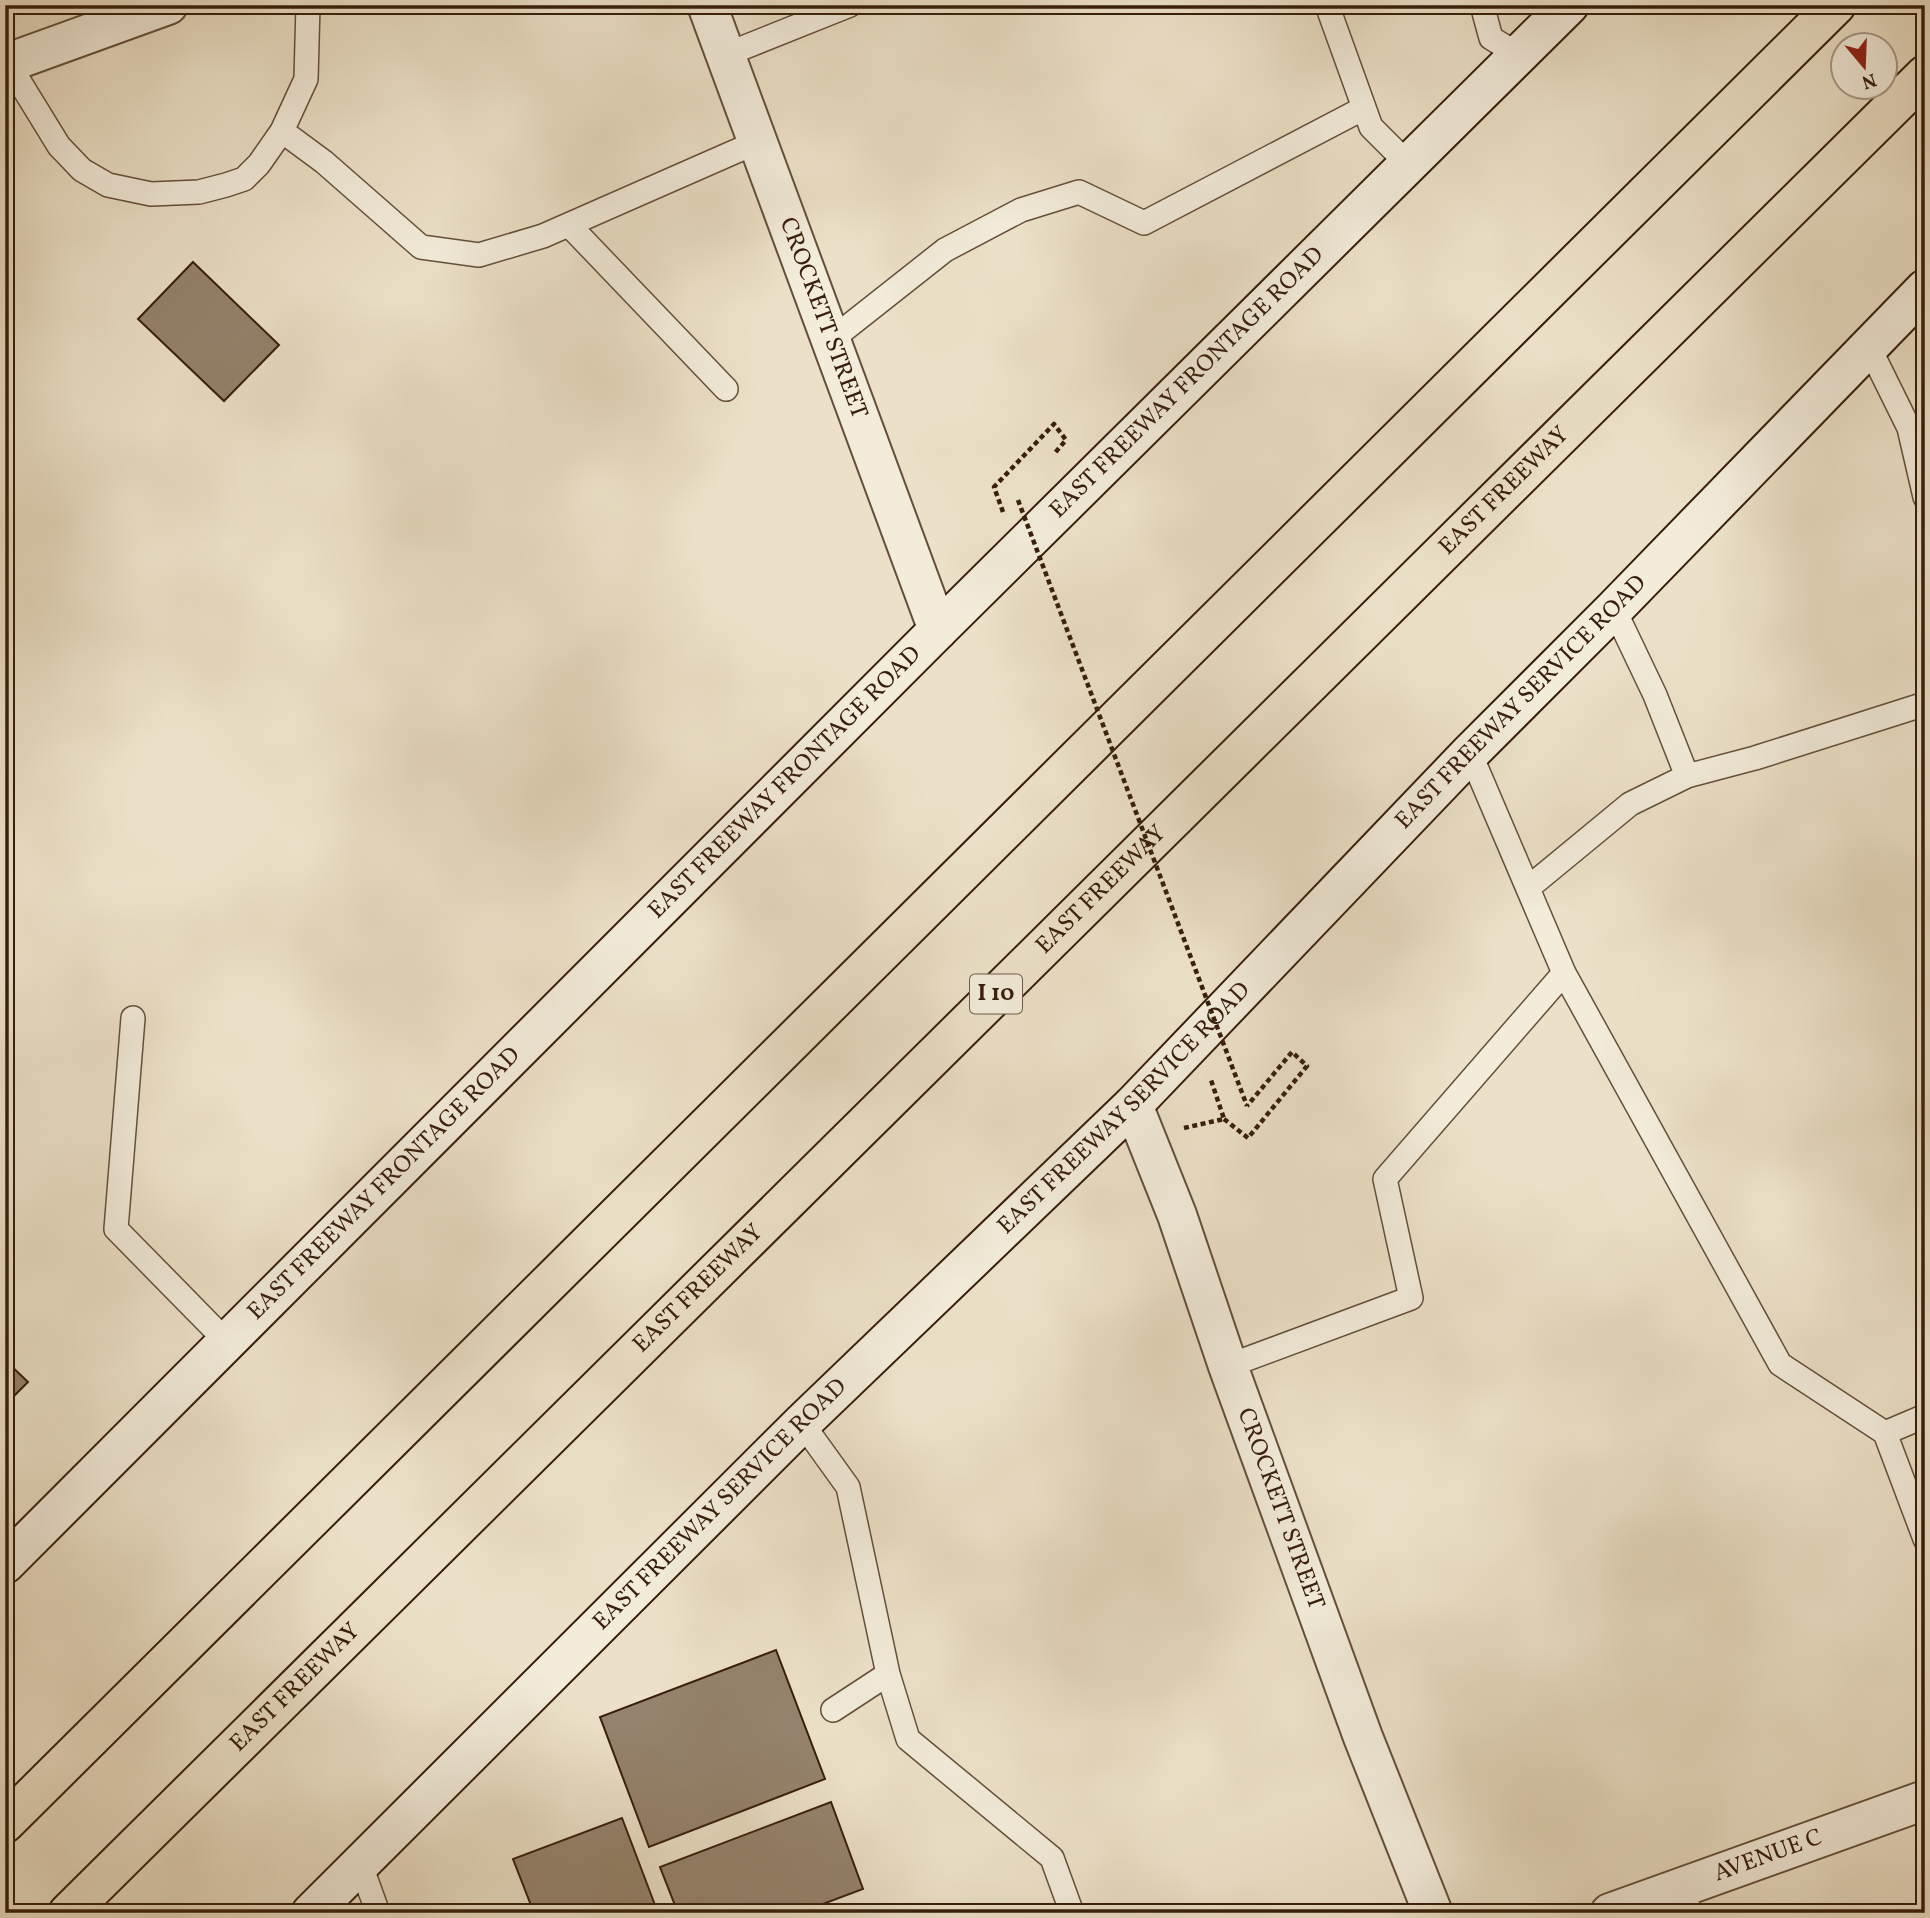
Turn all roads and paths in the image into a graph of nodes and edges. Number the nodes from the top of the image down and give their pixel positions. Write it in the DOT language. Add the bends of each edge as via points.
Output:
graph roads {
  1 [pos="168,5"];
  2 [pos="308,5"];
  3 [pos="707,5"];
  4 [pos="850,5"];
  5 [pos="1327,5"];
  6 [pos="1482,5"];
  7 [pos="1569,5"];
  8 [pos="1836,5"];
  9 [pos="725,55"];
  10 [pos="1519,55"];
  11 [pos="7,63"];
  12 [pos="1925,75"];
  13 [pos="1364,108"];
  14 [pos="282,131"];
  15 [pos="757,142"];
  16 [pos="1409,165"];
  17 [pos="569,225"];
  18 [pos="1925,289"];
  19 [pos="831,340"];
  20 [pos="1869,347"];
  21 [pos="726,389"];
  22 [pos="1050,460"];
  23 [pos="994,487"];
  24 [pos="1026,490"];
  25 [pos="1925,497"];
  26 [pos="1614,609"];
  27 [pos="938,631"];
  28 [pos="1925,704"];
  29 [pos="1470,753"];
  30 [pos="1687,776"];
  31 [pos="1528,888"];
  32 [pos="1564,973"];
  33 [pos="133,1018"];
  34 [pos="1198,1038"];
  35 [pos="1224,1119"];
  36 [pos="1139,1121"];
  37 [pos="227,1342"];
  38 [pos="1228,1366"];
  39 [pos="1925,1416"];
  40 [pos="802,1423"];
  41 [pos="1885,1433"];
  42 [pos="1925,1539"];
  43 [pos="5,1564"];
  44 [pos="888,1674"];
  45 [pos="833,1710"];
  46 [pos="1925,1800"];
  47 [pos="5,1823"];
  48 [pos="360,1863"];
  49 [pos="1686,1900"];
  50 [pos="68,1913"];
  51 [pos="311,1913"];
  52 [pos="378,1913"];
  53 [pos="1072,1913"];
  54 [pos="1433,1913"];
  55 [pos="1610,1913"];
  1 -- 11 [label="main road"];
  2 -- 14 [label="lane" via="306,79"];
  3 -- 9 [label="main road, CROCKETT STREET"];
  4 -- 9 [label="lane"];
  5 -- 13 [label="lane"];
  6 -- 10 [label="lane" via="1491,38"];
  7 -- 10 [label="main road, EAST FREEWAY FRONTAGE ROAD"];
  8 -- 47 [label="highway"];
  9 -- 15 [label="main road, CROCKETT STREET"];
  10 -- 16 [label="main road, EAST FREEWAY FRONTAGE ROAD"];
  11 -- 14 [label="lane" via="60,146 82,170 108,185 152,194 199,192 226,185 244,179"];
  12 -- 50 [label="highway, EAST FREEWAY / I 10"];
  13 -- 16 [label="lane" via="1371,127"];
  13 -- 19 [label="lane" via="1144,223 1079,192 1021,210 945,250"];
  14 -- 17 [label="lane" via="421,247 479,255"];
  15 -- 17 [label="lane"];
  15 -- 19 [label="main road, CROCKETT STREET"];
  16 -- 27 [label="main road, EAST FREEWAY FRONTAGE ROAD"];
  17 -- 21 [label="lane"];
  18 -- 20 [label="main road, EAST FREEWAY SERVICE ROAD"];
  19 -- 27 [label="main road, CROCKETT STREET"];
  20 -- 25 [label="lane" via="1909,428"];
  20 -- 26 [label="main road, EAST FREEWAY SERVICE ROAD"];
  22 -- 23 [label="path" via="1066,440 1054,424"];
  24 -- 35 [label="path, bridge" via="1018,499 1247,1106 1292,1052 1307,1066 1248,1138"];
  26 -- 29 [label="main road, EAST FREEWAY SERVICE ROAD"];
  26 -- 30 [label="lane"];
  27 -- 37 [label="main road, EAST FREEWAY FRONTAGE ROAD"];
  28 -- 30 [label="lane"];
  29 -- 31 [label="lane"];
  29 -- 34 [label="main road, EAST FREEWAY SERVICE ROAD"];
  30 -- 31 [label="lane" via="1630,804"];
  31 -- 32 [label="lane"];
  32 -- 38 [label="lane" via="1385,1178 1411,1298"];
  32 -- 41 [label="lane" via="1780,1364"];
  33 -- 37 [label="lane" via="116,1229"];
  34 -- 35 [label="path"];
  34 -- 36 [label="main road, EAST FREEWAY SERVICE ROAD"];
  35 -- 36 [label="path"];
  36 -- 38 [label="main road, CROCKETT STREET" via="1177,1215"];
  36 -- 40 [label="main road, EAST FREEWAY SERVICE ROAD"];
  37 -- 43 [label="main road, EAST FREEWAY FRONTAGE ROAD"];
  38 -- 54 [label="main road, CROCKETT STREET" via="1363,1737"];
  39 -- 41 [label="lane"];
  40 -- 44 [label="lane" via="848,1488"];
  40 -- 48 [label="main road, EAST FREEWAY SERVICE ROAD"];
  41 -- 42 [label="lane"];
  44 -- 45 [label="lane"];
  44 -- 53 [label="lane" via="908,1740 1052,1857"];
  46 -- 49 [label="main road, AVENUE C"];
  48 -- 51 [label="main road, EAST FREEWAY SERVICE ROAD"];
  48 -- 52 [label="lane"];
  49 -- 55 [label="main road, AVENUE C"];
}
